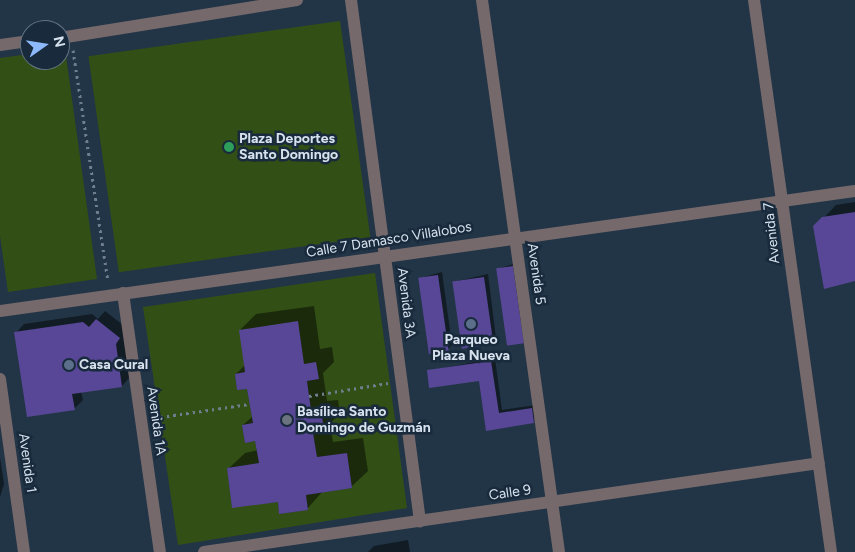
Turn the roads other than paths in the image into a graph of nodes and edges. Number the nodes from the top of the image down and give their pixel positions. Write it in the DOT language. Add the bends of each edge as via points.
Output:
graph roads {
  1 [pos="297,0"];
  2 [pos="351,0"];
  3 [pos="482,0"];
  4 [pos="754,0"];
  5 [pos="217,5"];
  6 [pos="70,36"];
  7 [pos="20,42"];
  8 [pos="0,45"];
  9 [pos="855,191"];
  10 [pos="783,199"];
  11 [pos="515,236"];
  12 [pos="385,257"];
  13 [pos="117,294"];
  14 [pos="0,311"];
  15 [pos="0,379"];
  16 [pos="819,463"];
  17 [pos="552,502"];
  18 [pos="420,521"];
  19 [pos="24,552"];
  20 [pos="160,552"];
  21 [pos="204,552"];
  22 [pos="559,552"];
  23 [pos="831,552"];
  1 -- 5 [label="street"];
  2 -- 12 [label="street, Avenida 3A"];
  3 -- 11 [label="street, Avenida 5"];
  4 -- 10 [label="street, Avenida 7"];
  5 -- 6 [label="street"];
  7 -- 8 [label="street"];
  9 -- 10 [label="street, Calle 7 Damasco Villalobos"];
  10 -- 11 [label="street, Calle 7 Damasco Villalobos"];
  10 -- 16 [label="street, Avenida 7"];
  11 -- 12 [label="street, Calle 7 Damasco Villalobos"];
  11 -- 17 [label="street, Avenida 5"];
  12 -- 13 [label="street, Calle 7 Damasco Villalobos"];
  12 -- 18 [label="street, Avenida 3A"];
  13 -- 14 [label="street, Calle 7 Damasco Villalobos"];
  13 -- 20 [label="street, Avenida 1A" via="141,420"];
  15 -- 19 [label="street, Avenida 1"];
  16 -- 17 [label="street, Calle 9"];
  16 -- 23 [label="street, Avenida 7"];
  17 -- 18 [label="street, Calle 9"];
  17 -- 22 [label="street, Avenida 5"];
  18 -- 21 [label="street, Calle 9"];
}
